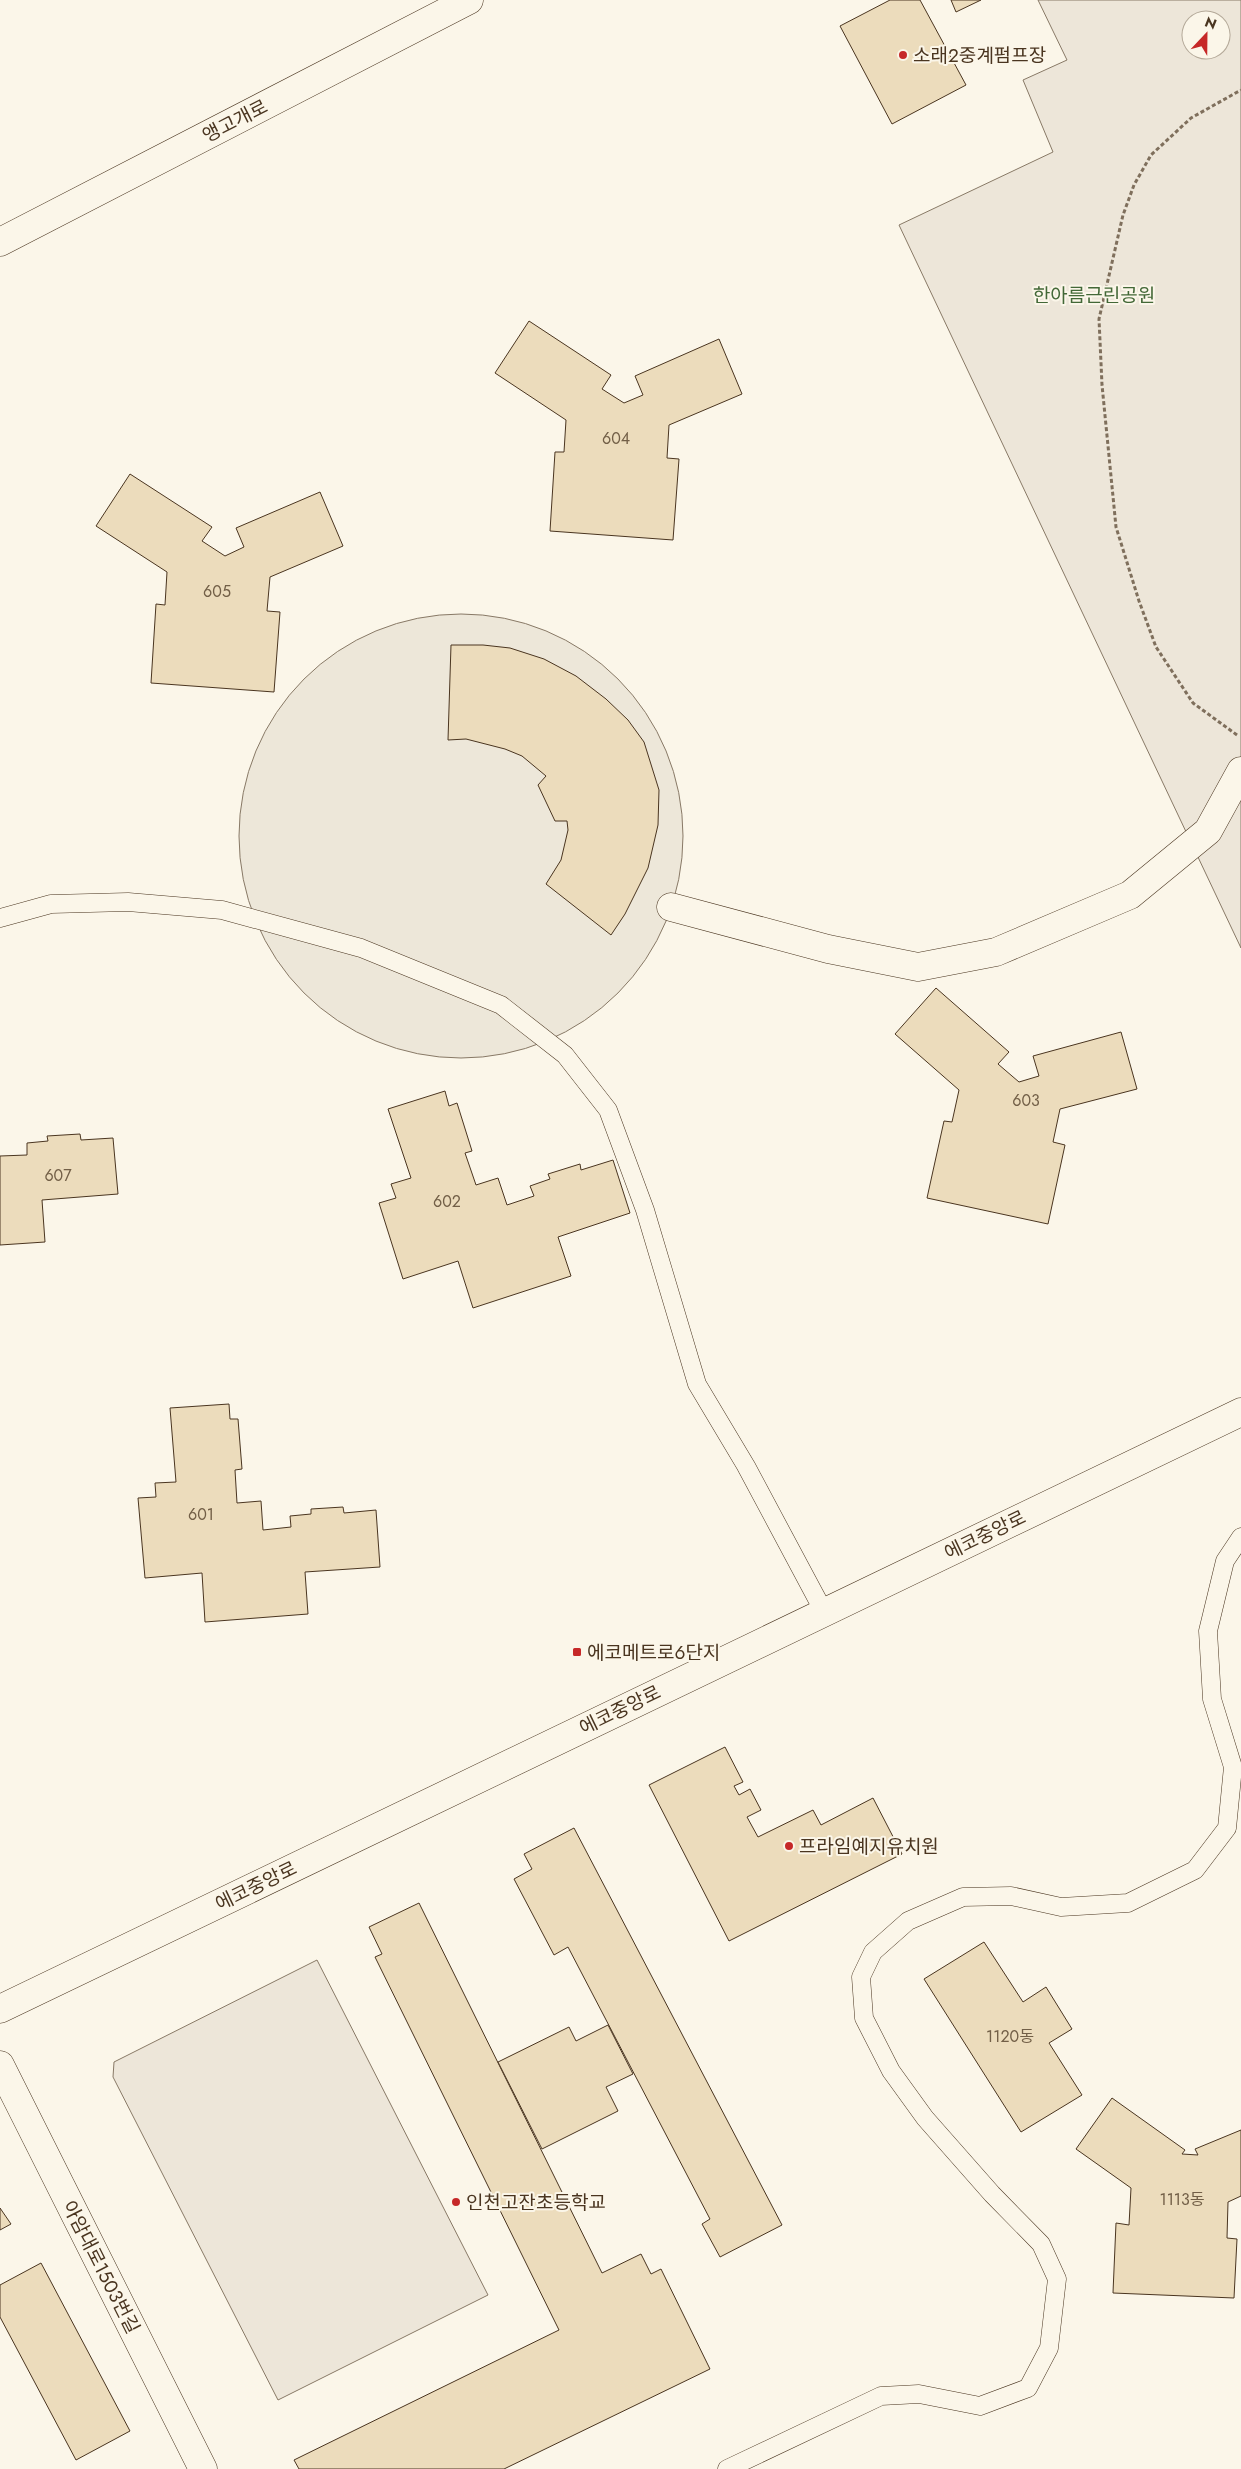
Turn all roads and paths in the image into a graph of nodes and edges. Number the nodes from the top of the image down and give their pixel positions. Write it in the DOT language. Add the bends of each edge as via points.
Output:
graph roads {
  1 [pos="469,0"];
  2 [pos="1241,90"];
  3 [pos="0,242"];
  4 [pos="1241,737"];
  5 [pos="1241,771"];
  6 [pos="670,907"];
  7 [pos="0,918"];
  8 [pos="1241,1412"];
  9 [pos="1241,1537"];
  10 [pos="824,1612"];
  11 [pos="0,2009"];
  12 [pos="0,2065"];
  13 [pos="202,2469"];
  14 [pos="727,2469"];
  1 -- 3 [label="street, 앵고개로"];
  2 -- 4 [label="path" via="1191,118 1151,155 1134,185 1123,215 1100,319 1102,385 1116,527 1139,601 1156,647 1193,703"];
  5 -- 6 [label="street" via="1208,831 1130,895 996,952 918,967 828,950"];
  7 -- 10 [label="lane" via="51,904 128,902 222,910 360,948 501,1005 565,1055 608,1110 645,1210 697,1384 746,1466"];
  8 -- 10 [label="street, 에코중앙로"];
  9 -- 14 [label="lane" via="1225,1561 1208,1631 1212,1699 1233,1767 1226,1828 1195,1870 1128,1903 1061,1907 1011,1896 963,1897 908,1921 873,1952 861,1977 864,2018 891,2071 924,2118 1041,2244 1056,2279 1049,2348 1028,2388 980,2406 919,2394 881,2396"];
  10 -- 11 [label="street, 에코중앙로"];
  12 -- 13 [label="street, 아암대로1503번길"];
}
